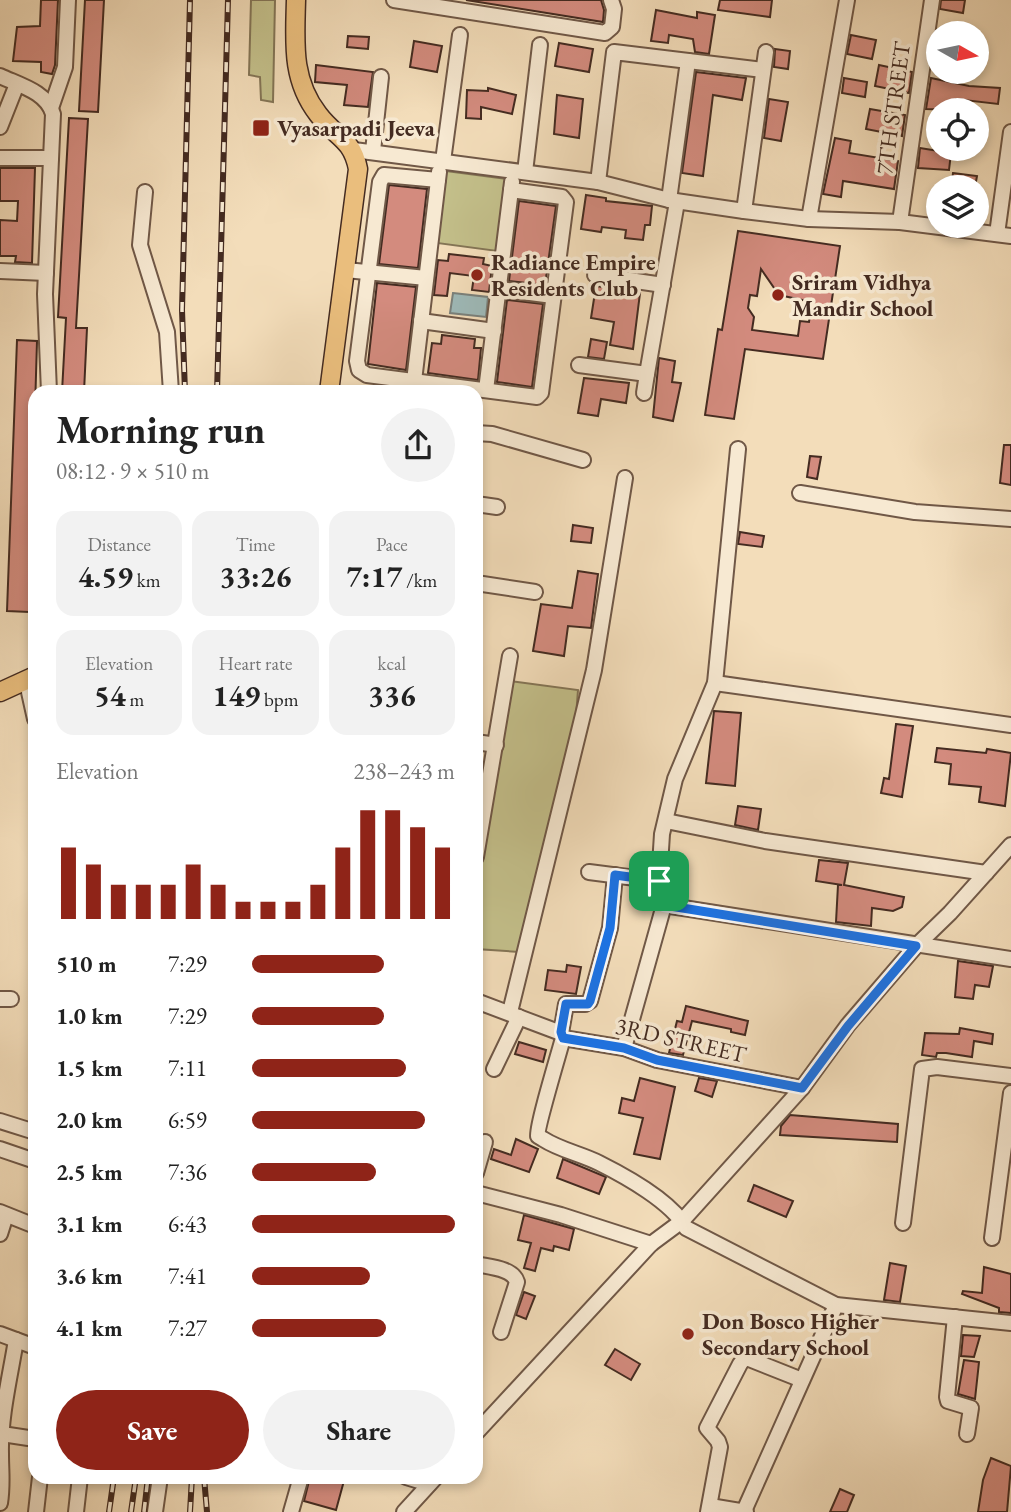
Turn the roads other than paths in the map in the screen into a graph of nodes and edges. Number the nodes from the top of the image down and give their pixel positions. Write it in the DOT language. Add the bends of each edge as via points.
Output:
graph roads {
  1 [pos="68,0"];
  2 [pos="296,0"];
  3 [pos="394,0"];
  4 [pos="611,0"];
  5 [pos="847,0"];
  6 [pos="932,0"];
  7 [pos="460,36"];
  8 [pos="540,45"];
  9 [pos="766,52"];
  10 [pos="688,61"];
  11 [pos="763,70"];
  12 [pos="0,76"];
  13 [pos="381,77"];
  14 [pos="17,84"];
  15 [pos="51,108"];
  16 [pos="0,127"];
  17 [pos="1011,132"];
  18 [pos="354,150"];
  19 [pos="373,151"];
  20 [pos="0,158"];
  21 [pos="51,158"];
  22 [pos="442,161"];
  23 [pos="519,171"];
  24 [pos="438,180"];
  25 [pos="598,182"];
  26 [pos="511,190"];
  27 [pos="145,192"];
  28 [pos="673,201"];
  29 [pos="744,211"];
  30 [pos="809,219"];
  31 [pos="900,222"];
  32 [pos="1004,235"];
  33 [pos="346,270"];
  34 [pos="0,271"];
  35 [pos="369,272"];
  36 [pos="46,273"];
  37 [pos="595,275"];
  38 [pos="426,278"];
  39 [pos="663,285"];
  40 [pos="499,289"];
  41 [pos="554,296"];
  42 [pos="421,321"];
  43 [pos="494,331"];
  44 [pos="579,365"];
  45 [pos="647,374"];
  46 [pos="414,381"];
  47 [pos="49,385"];
  48 [pos="170,385"];
  49 [pos="330,385"];
  50 [pos="446,385"];
  51 [pos="483,390"];
  52 [pos="486,390"];
  53 [pos="644,393"];
  54 [pos="483,433"];
  55 [pos="738,449"];
  56 [pos="583,460"];
  57 [pos="625,478"];
  58 [pos="800,493"];
  59 [pos="483,505"];
  60 [pos="497,507"];
  61 [pos="1011,519"];
  62 [pos="483,584"];
  63 [pos="535,592"];
  64 [pos="510,656"];
  65 [pos="715,683"];
  66 [pos="28,687"];
  67 [pos="28,689"];
  68 [pos="0,692"];
  69 [pos="0,703"];
  70 [pos="1011,725"];
  71 [pos="483,743"];
  72 [pos="496,745"];
  73 [pos="483,776"];
  74 [pos="666,821"];
  75 [pos="1011,845"];
  76 [pos="589,872"];
  77 [pos="986,873"];
  78 [pos="615,875"];
  79 [pos="659,881"];
  80 [pos="664,905"];
  81 [pos="916,946"];
  82 [pos="1011,959"];
  83 [pos="483,1004"];
  84 [pos="515,1015"];
  85 [pos="562,1035"];
  86 [pos="624,1048"];
  87 [pos="494,1069"];
  88 [pos="1011,1076"];
  89 [pos="802,1088"];
  90 [pos="1011,1093"];
  91 [pos="0,1121"];
  92 [pos="28,1130"];
  93 [pos="485,1142"];
  94 [pos="0,1149"];
  95 [pos="483,1149"];
  96 [pos="28,1159"];
  97 [pos="483,1195"];
  98 [pos="3,1214"];
  99 [pos="682,1221"];
  100 [pos="28,1223"];
  101 [pos="902,1223"];
  102 [pos="0,1234"];
  103 [pos="992,1238"];
  104 [pos="651,1244"];
  105 [pos="483,1266"];
  106 [pos="835,1305"];
  107 [pos="955,1317"];
  108 [pos="1011,1323"];
  109 [pos="501,1332"];
  110 [pos="0,1334"];
  111 [pos="16,1340"];
  112 [pos="28,1344"];
  113 [pos="802,1380"];
  114 [pos="483,1425"];
  115 [pos="2,1434"];
  116 [pos="967,1434"];
  117 [pos="28,1438"];
  118 [pos="1,1467"];
  119 [pos="39,1484"];
  120 [pos="79,1484"];
  121 [pos="159,1484"];
  122 [pos="299,1484"];
  123 [pos="429,1484"];
  124 [pos="0,1503"];
  125 [pos="709,1509"];
  126 [pos="36,1512"];
  127 [pos="76,1512"];
  128 [pos="155,1512"];
  129 [pos="291,1512"];
  130 [pos="404,1512"];
  131 [pos="745,1512"];
  1 -- 15 [label="street" via="65,67"];
  2 -- 18 [label="main road" via="294,62 301,88 317,113"];
  3 -- 4 [label="street" via="606,33 612,27"];
  5 -- 30 [label="street"];
  6 -- 31 [label="street, 7TH STREET"];
  7 -- 22 [label="street"];
  8 -- 23 [label="street"];
  9 -- 11 [label="street"];
  10 -- 11 [label="street"];
  10 -- 25 [label="street" via="614,52"];
  10 -- 28 [label="street"];
  11 -- 29 [label="street"];
  12 -- 14 [label="street"];
  13 -- 19 [label="street"];
  14 -- 15 [label="street"];
  14 -- 16 [label="street"];
  15 -- 21 [label="street"];
  17 -- 32 [label="street"];
  18 -- 19 [label="street"];
  18 -- 33 [label="main road" via="358,169"];
  19 -- 22 [label="street"];
  20 -- 21 [label="street"];
  21 -- 36 [label="street"];
  22 -- 23 [label="street"];
  22 -- 24 [label="street"];
  23 -- 25 [label="street"];
  23 -- 26 [label="street"];
  24 -- 35 [label="street" via="384,175"];
  24 -- 38 [label="street"];
  25 -- 28 [label="street"];
  26 -- 40 [label="street"];
  26 -- 41 [label="street" via="565,199"];
  27 -- 48 [label="street" via="140,245 167,332"];
  28 -- 29 [label="street"];
  28 -- 39 [label="street"];
  29 -- 30 [label="street"];
  30 -- 31 [label="street"];
  31 -- 32 [label="street"];
  33 -- 35 [label="street"];
  33 -- 49 [label="main road"];
  34 -- 36 [label="street"];
  35 -- 38 [label="street"];
  35 -- 46 [label="street" via="359,370"];
  36 -- 47 [label="street"];
  37 -- 39 [label="street"];
  38 -- 42 [label="street"];
  39 -- 45 [label="street"];
  40 -- 41 [label="street"];
  40 -- 43 [label="street"];
  41 -- 52 [label="street" via="540,396"];
  42 -- 43 [label="street"];
  42 -- 46 [label="street"];
  43 -- 52 [label="street"];
  44 -- 45 [label="street"];
  45 -- 53 [label="street"];
  46 -- 50 [label="street"];
  51 -- 52 [label="street"];
  54 -- 56 [label="street"];
  55 -- 65 [label="street"];
  57 -- 84 [label="street" via="594,670"];
  58 -- 61 [label="street" via="915,512"];
  59 -- 60 [label="street"];
  62 -- 63 [label="street"];
  64 -- 72 [label="street"];
  65 -- 70 [label="street"];
  65 -- 74 [label="street" via="675,779"];
  66 -- 68 [label="main road"];
  67 -- 69 [label="main road"];
  71 -- 72 [label="street"];
  72 -- 73 [label="street"];
  74 -- 77 [label="street" via="765,841"];
  74 -- 79 [label="street"];
  75 -- 77 [label="street"];
  76 -- 78 [label="street"];
  77 -- 81 [label="street"];
  78 -- 79 [label="street"];
  78 -- 85 [label="street" via="610,928 590,1001 566,1004"];
  79 -- 80 [label="street"];
  80 -- 81 [label="street"];
  80 -- 86 [label="street"];
  81 -- 82 [label="street"];
  81 -- 89 [label="street"];
  83 -- 84 [label="street, 3RD STREET"];
  84 -- 85 [label="street, 3RD STREET"];
  84 -- 87 [label="street"];
  85 -- 86 [label="street, 3RD STREET"];
  85 -- 99 [label="street" via="538,1136 610,1169 651,1194"];
  86 -- 89 [label="street, 3RD STREET" via="657,1060"];
  88 -- 101 [label="street" via="922,1069"];
  89 -- 99 [label="street"];
  90 -- 103 [label="street"];
  91 -- 92 [label="street"];
  93 -- 95 [label="street"];
  94 -- 96 [label="street"];
  97 -- 104 [label="street"];
  98 -- 100 [label="street"];
  98 -- 102 [label="street"];
  99 -- 104 [label="street"];
  99 -- 106 [label="street" via="686,1228"];
  104 -- 114 [label="street"];
  105 -- 109 [label="street" via="516,1277"];
  106 -- 107 [label="street"];
  106 -- 113 [label="street"];
  107 -- 108 [label="street"];
  107 -- 116 [label="street" via="947,1397 971,1408"];
  110 -- 111 [label="street"];
  111 -- 112 [label="street"];
  111 -- 115 [label="street"];
  113 -- 125 [label="street" via="749,1359 740,1364 707,1428 720,1447"];
  113 -- 131 [label="street"];
  115 -- 117 [label="street"];
  115 -- 118 [label="street"];
  118 -- 124 [label="street"];
  119 -- 126 [label="street"];
  120 -- 127 [label="street"];
  121 -- 128 [label="street"];
  122 -- 129 [label="street"];
  123 -- 130 [label="street"];
  125 -- 131 [label="street"];
}
